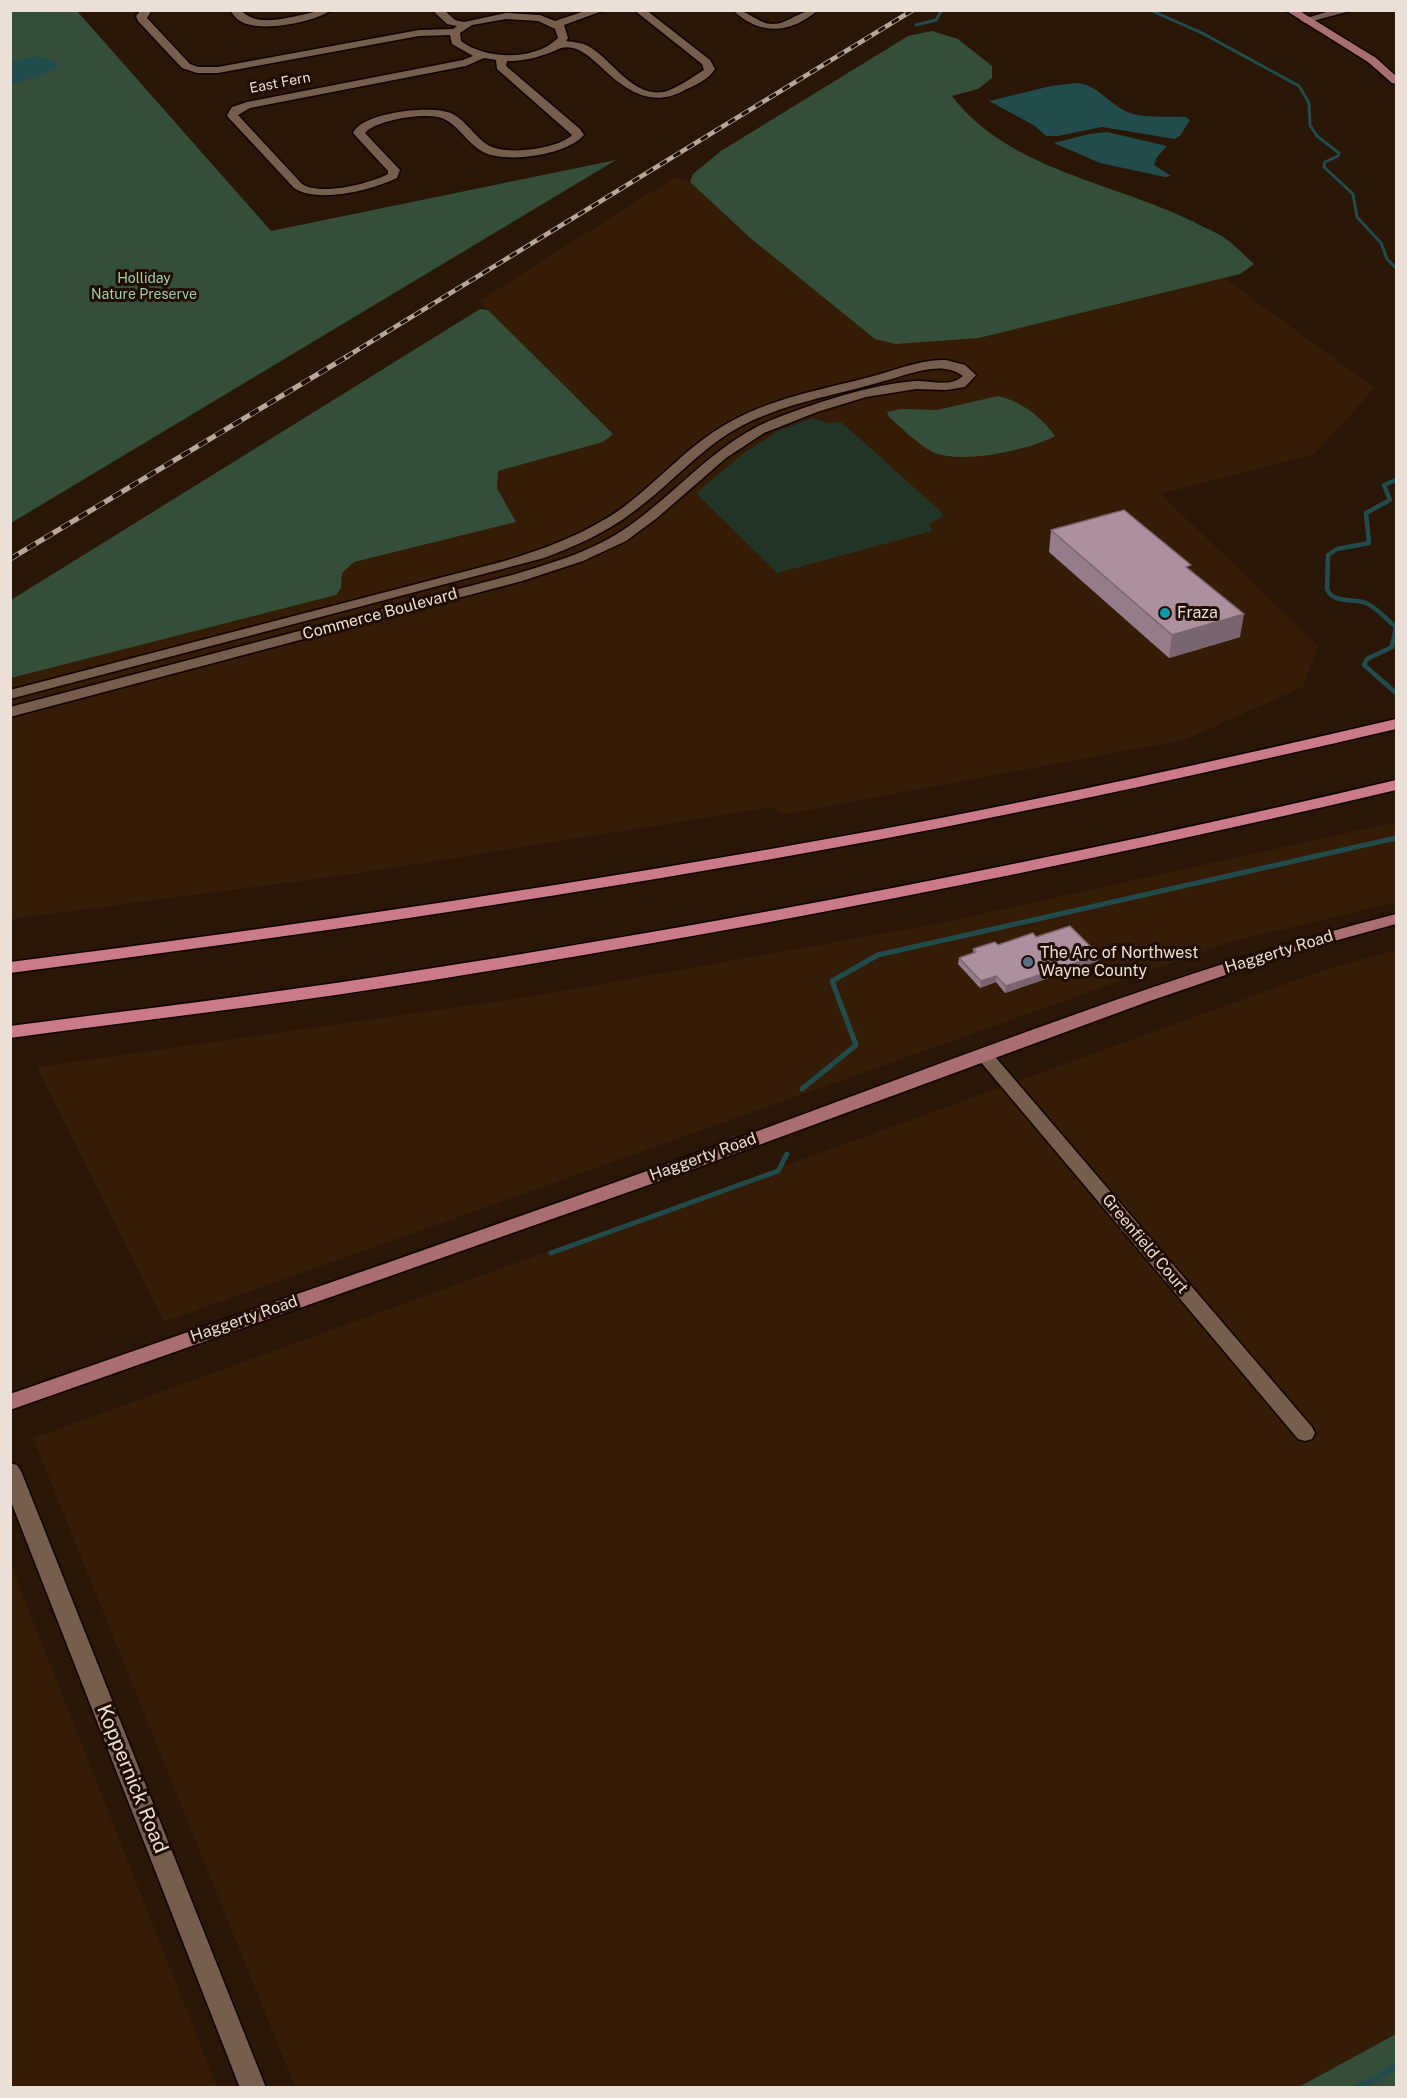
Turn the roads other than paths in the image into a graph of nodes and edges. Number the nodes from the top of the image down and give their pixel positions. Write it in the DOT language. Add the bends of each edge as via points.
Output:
graph roads {
  1 [pos="147,10"];
  2 [pos="235,10"];
  3 [pos="326,10"];
  4 [pos="437,10"];
  5 [pos="579,10"];
  6 [pos="600,10"];
  7 [pos="639,10"];
  8 [pos="738,10"];
  9 [pos="813,10"];
  10 [pos="1290,10"];
  11 [pos="1349,10"];
  12 [pos="521,13"];
  13 [pos="1305,20"];
  14 [pos="552,22"];
  15 [pos="464,25"];
  16 [pos="455,32"];
  17 [pos="560,43"];
  18 [pos="483,55"];
  19 [pos="502,57"];
  20 [pos="1396,81"];
  21 [pos="884,377"];
  22 [pos="895,388"];
  23 [pos="630,508"];
  24 [pos="651,516"];
  25 [pos="485,570"];
  26 [pos="497,584"];
  27 [pos="254,631"];
  28 [pos="264,645"];
  29 [pos="78,677"];
  30 [pos="87,692"];
  31 [pos="10,695"];
  32 [pos="10,712"];
  33 [pos="1396,724"];
  34 [pos="1396,785"];
  35 [pos="1396,918"];
  36 [pos="10,968"];
  37 [pos="10,1032"];
  38 [pos="985,1056"];
  39 [pos="10,1402"];
  40 [pos="1305,1433"];
  41 [pos="10,1470"];
  42 [pos="254,2088"];
  1 -- 16 [label="street, East Fern" via="142,19 186,66 197,70 218,70 419,33"];
  2 -- 3 [label="street" via="243,19 261,23"];
  4 -- 15 [label="street" via="451,22"];
  5 -- 14 [label="street"];
  6 -- 14 [label="street"];
  7 -- 17 [label="street" via="706,62 708,72 671,93 642,93 589,51"];
  8 -- 9 [label="street" via="757,25 772,28 786,26"];
  10 -- 13 [label="main road"];
  11 -- 13 [label="street"];
  12 -- 14 [label="street"];
  12 -- 15 [label="street"];
  13 -- 20 [label="main road" via="1372,60"];
  14 -- 17 [label="street" via="563,31"];
  15 -- 16 [label="street"];
  16 -- 18 [label="street" via="459,46"];
  17 -- 19 [label="street" via="539,53"];
  18 -- 19 [label="street"];
  18 -- 19 [label="street, East Fern" via="466,63 247,105 232,115 298,186 314,193 335,192 393,176 394,170 359,133 370,123 422,113 444,114 486,149 507,155 575,141 576,131 501,67"];
  21 -- 22 [label="street"];
  21 -- 22 [label="street, Commerce Boulevard" via="943,364 961,367 970,375 960,385"];
  21 -- 23 [label="street, Commerce Boulevard" via="791,401 734,425 706,443"];
  22 -- 24 [label="street, Commerce Boulevard" via="806,411 749,435"];
  23 -- 24 [label="street"];
  23 -- 25 [label="street, Commerce Boulevard" via="568,545"];
  24 -- 26 [label="street, Commerce Boulevard" via="591,553"];
  25 -- 26 [label="street"];
  25 -- 27 [label="street, Commerce Boulevard"];
  26 -- 28 [label="street, Commerce Boulevard"];
  27 -- 28 [label="street"];
  27 -- 29 [label="street, Commerce Boulevard"];
  28 -- 30 [label="street, Commerce Boulevard"];
  29 -- 30 [label="street"];
  29 -- 31 [label="street, Commerce Boulevard"];
  30 -- 32 [label="street, Commerce Boulevard"];
  33 -- 36 [label="highway" via="971,818 722,864 400,916"];
  34 -- 37 [label="highway" via="1156,841 780,915 382,982"];
  35 -- 38 [label="main road, Haggerty Road" via="1260,957"];
  38 -- 39 [label="main road, Haggerty Road"];
  38 -- 40 [label="street, Greenfield Court"];
  41 -- 42 [label="street, Koppernick Road"];
}
